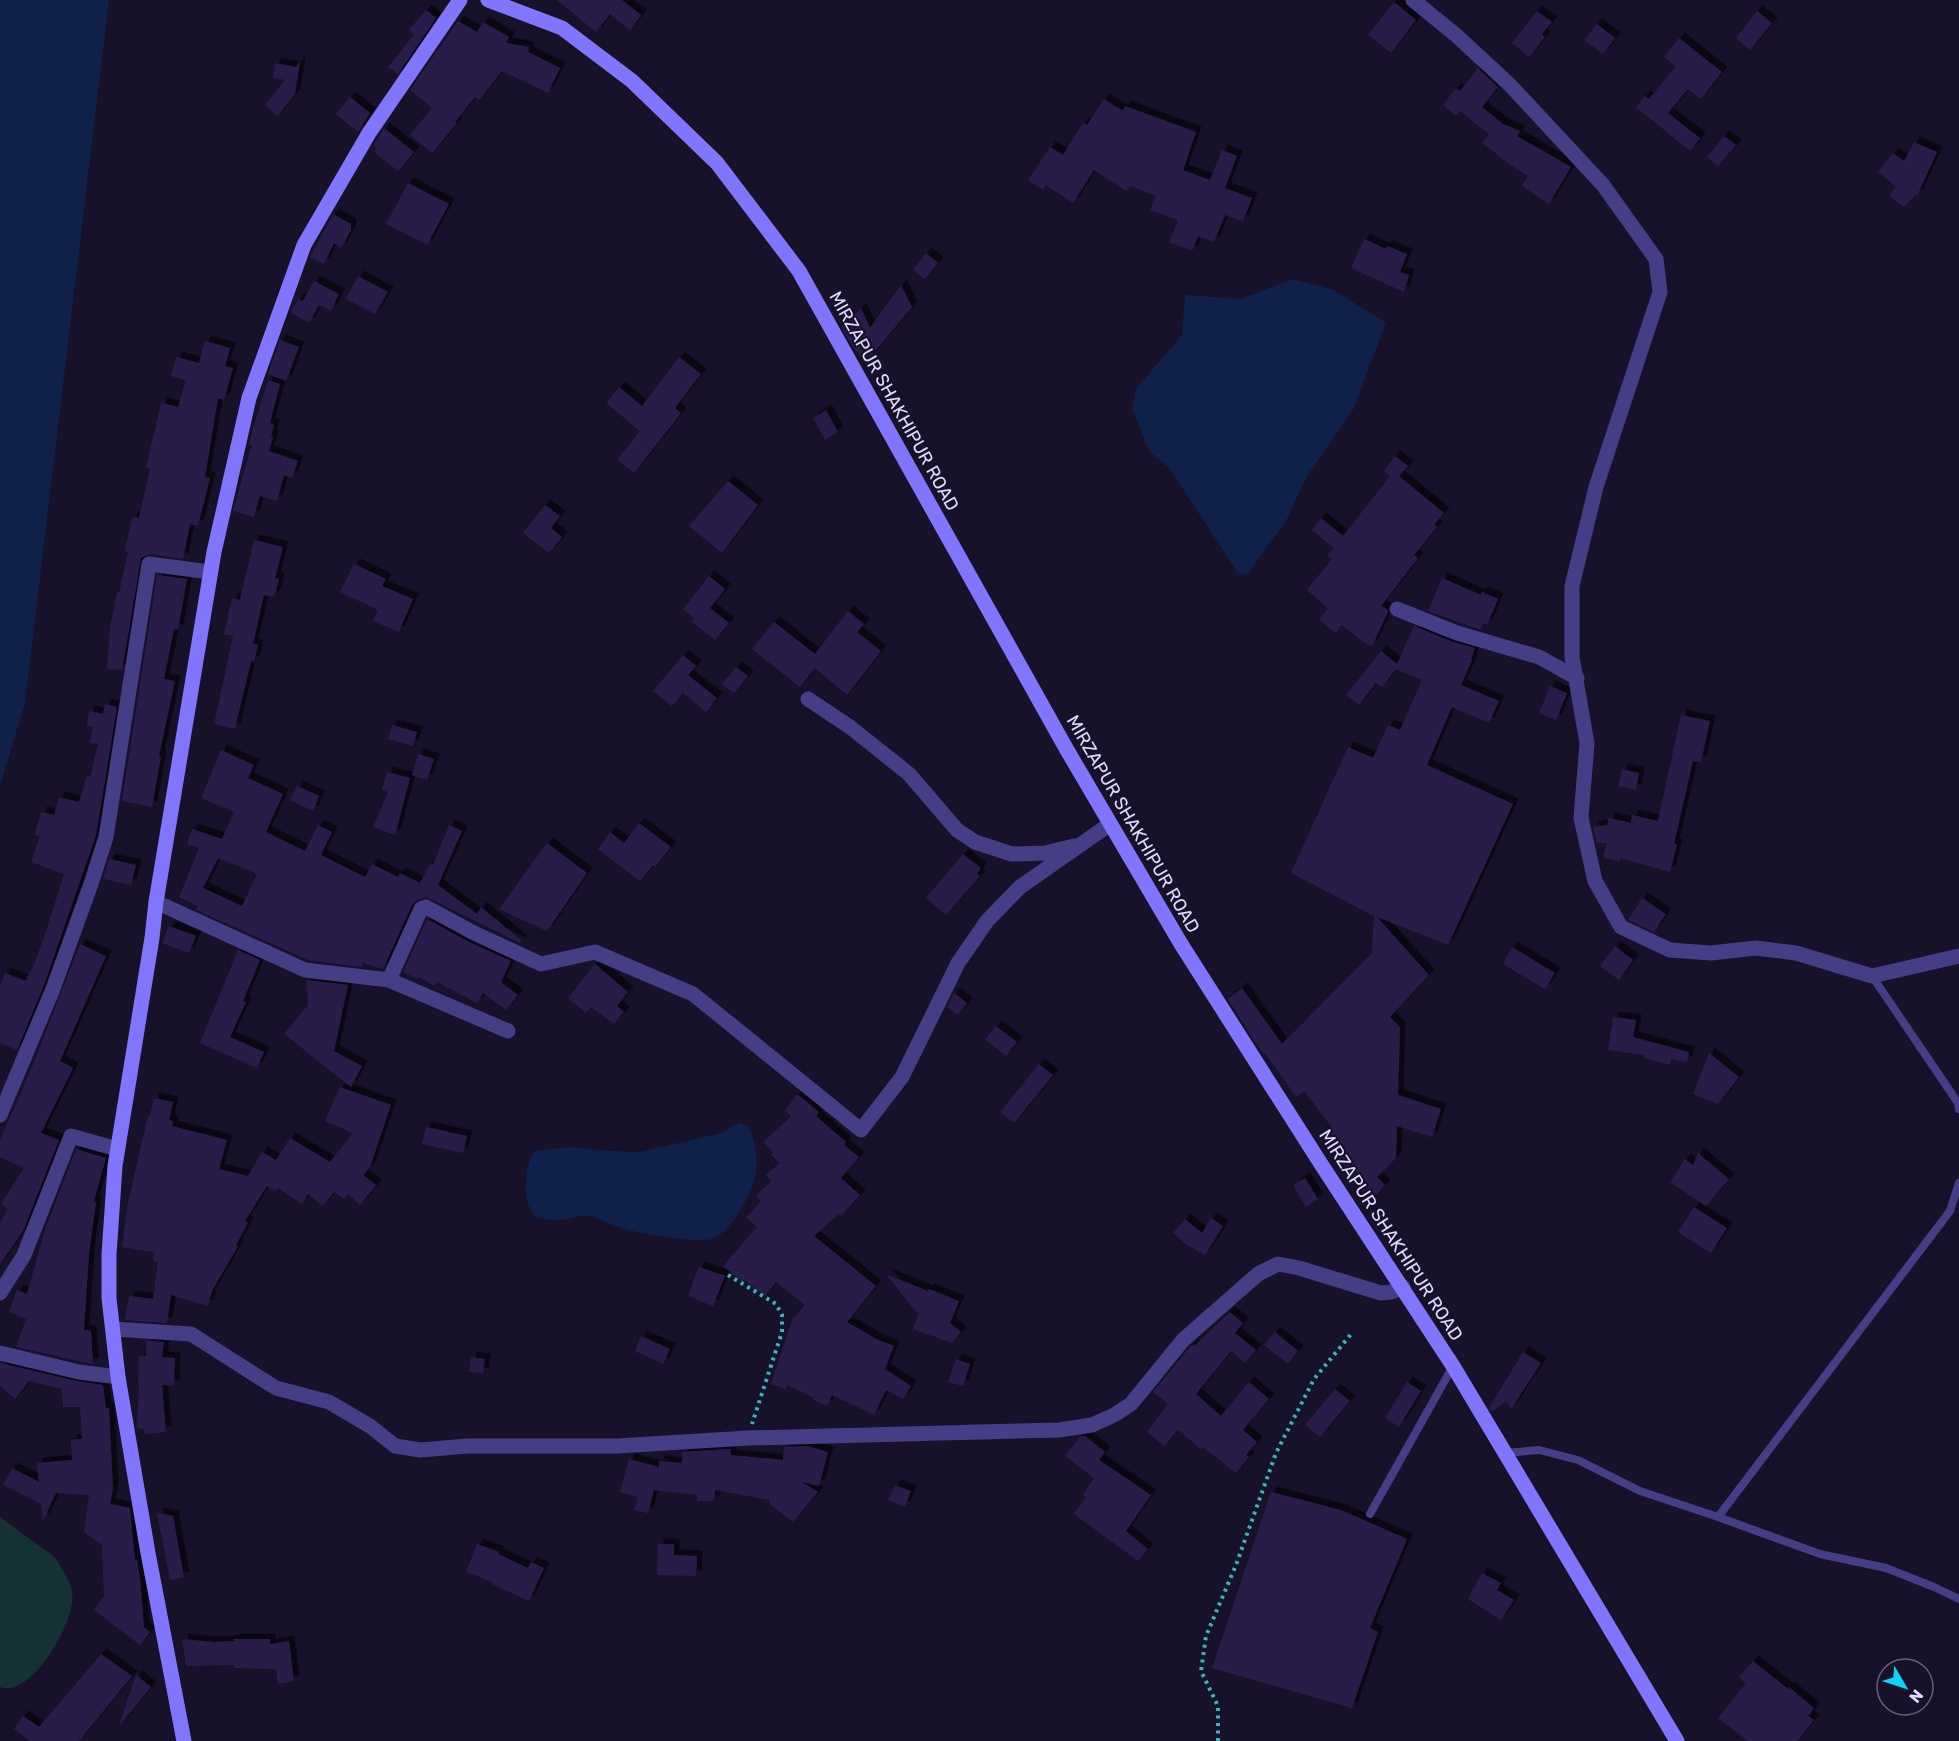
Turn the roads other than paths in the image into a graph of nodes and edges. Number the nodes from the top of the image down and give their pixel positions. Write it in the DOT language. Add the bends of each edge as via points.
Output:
graph roads {
  1 [pos="460,0"];
  2 [pos="488,0"];
  3 [pos="1413,0"];
  4 [pos="210,572"];
  5 [pos="1397,609"];
  6 [pos="1576,678"];
  7 [pos="808,699"];
  8 [pos="1110,824"];
  9 [pos="1083,843"];
  10 [pos="156,902"];
  11 [pos="1959,956"];
  12 [pos="1872,976"];
  13 [pos="389,980"];
  14 [pos="508,1031"];
  15 [pos="1959,1109"];
  16 [pos="0,1115"];
  17 [pos="117,1149"];
  18 [pos="1959,1183"];
  19 [pos="1403,1287"];
  20 [pos="0,1293"];
  21 [pos="113,1329"];
  22 [pos="0,1353"];
  23 [pos="1453,1366"];
  24 [pos="118,1377"];
  25 [pos="1505,1453"];
  26 [pos="1370,1514"];
  27 [pos="1718,1517"];
  28 [pos="1959,1599"];
  29 [pos="184,1741"];
  30 [pos="1677,1741"];
  1 -- 4 [label="main road" via="369,133 304,245 249,398"];
  2 -- 8 [label="main road, MIRZAPUR SHAKHIPUR ROAD" via="562,28 632,81 717,164 799,271"];
  3 -- 6 [label="street" via="1510,85 1603,185 1656,259 1660,292 1596,487 1572,586 1572,657"];
  4 -- 10 [label="main road"];
  4 -- 16 [label="street" via="149,564 106,837 53,989"];
  5 -- 6 [label="street" via="1457,633 1539,657"];
  6 -- 12 [label="street" via="1587,743 1581,818 1596,881 1621,927 1670,951 1711,953 1756,948 1796,953"];
  7 -- 9 [label="street" via="909,774 957,830 975,842 1011,854 1045,853"];
  8 -- 9 [label="street"];
  8 -- 19 [label="main road, MIRZAPUR SHAKHIPUR ROAD" via="1181,945"];
  9 -- 13 [label="street" via="1020,887 987,921 958,963 902,1077 861,1130 693,994 595,952 541,964 426,907 421,909"];
  10 -- 13 [label="street" via="305,970"];
  10 -- 17 [label="main road"];
  11 -- 12 [label="street"];
  12 -- 15 [label="lane"];
  13 -- 14 [label="street"];
  17 -- 20 [label="street" via="71,1136 24,1255"];
  17 -- 21 [label="main road" via="109,1298"];
  18 -- 27 [label="lane" via="1950,1211"];
  19 -- 21 [label="street" via="1381,1293 1278,1264 1258,1274 1183,1340 1131,1404 1092,1425 1050,1430 748,1438 617,1446 468,1446 420,1450 394,1446 370,1426 329,1402 276,1388 191,1334"];
  19 -- 23 [label="main road, MIRZAPUR SHAKHIPUR ROAD"];
  21 -- 24 [label="main road"];
  22 -- 24 [label="street"];
  23 -- 25 [label="main road, MIRZAPUR SHAKHIPUR ROAD"];
  23 -- 26 [label="lane"];
  24 -- 29 [label="main road"];
  25 -- 27 [label="lane" via="1539,1450 1578,1460 1640,1491"];
  25 -- 30 [label="main road, MIRZAPUR SHAKHIPUR ROAD"];
  27 -- 28 [label="lane" via="1820,1554 1886,1568"];
}
